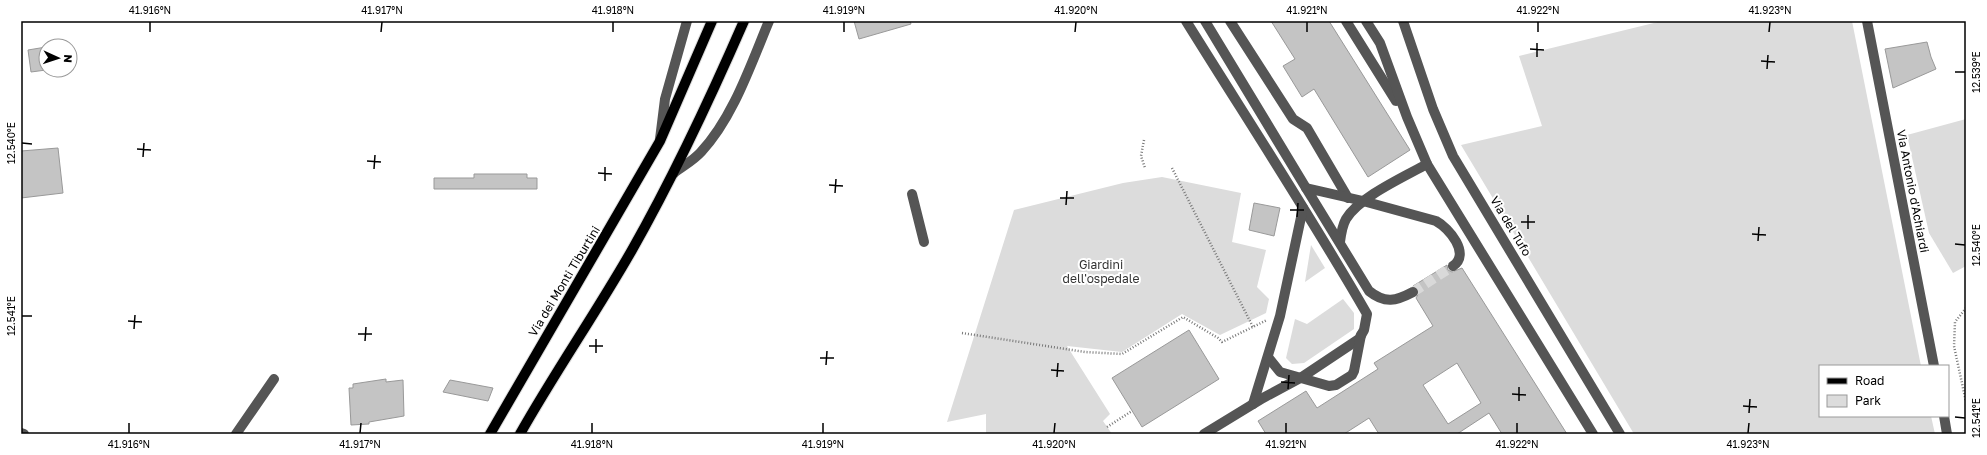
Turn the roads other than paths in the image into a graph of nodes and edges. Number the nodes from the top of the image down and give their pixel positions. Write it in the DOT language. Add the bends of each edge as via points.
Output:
graph roads {
  1 [pos="687,21"];
  2 [pos="712,21"];
  3 [pos="744,21"];
  4 [pos="769,21"];
  5 [pos="1186,21"];
  6 [pos="1205,21"];
  7 [pos="1230,21"];
  8 [pos="1346,21"];
  9 [pos="1366,21"];
  10 [pos="1403,21"];
  11 [pos="1867,21"];
  12 [pos="1407,117"];
  13 [pos="660,141"];
  14 [pos="1427,164"];
  15 [pos="674,173"];
  16 [pos="1306,188"];
  17 [pos="912,194"];
  18 [pos="1348,198"];
  19 [pos="1362,201"];
  20 [pos="1303,208"];
  21 [pos="924,242"];
  22 [pos="1340,242"];
  23 [pos="1453,266"];
  24 [pos="1413,292"];
  25 [pos="1361,335"];
  26 [pos="1268,357"];
  27 [pos="1934,365"];
  28 [pos="1302,377"];
  29 [pos="274,379"];
  30 [pos="1253,404"];
  31 [pos="1944,417"];
  32 [pos="236,434"];
  33 [pos="490,434"];
  34 [pos="520,434"];
  35 [pos="1204,434"];
  36 [pos="1593,434"];
  37 [pos="1620,434"];
  38 [pos="1947,434"];
  1 -- 13 [label="street, Via dei Monti Tiburtini" via="665,99"];
  2 -- 13 [label="main road, Via dei Monti Tiburtini"];
  3 -- 15 [label="main road"];
  4 -- 15 [label="street" via="728,113 714,136 700,153"];
  5 -- 20 [label="street"];
  6 -- 16 [label="street"];
  7 -- 18 [label="street" via="1293,119 1307,128"];
  8 -- 12 [label="street"];
  9 -- 12 [label="street" via="1380,43"];
  10 -- 37 [label="street, Via del Tufo" via="1433,109 1454,156"];
  11 -- 27 [label="street, Via Antonio d'Achiardi"];
  12 -- 14 [label="street"];
  13 -- 33 [label="main road, Via dei Monti Tiburtini"];
  14 -- 19 [label="street"];
  14 -- 36 [label="street"];
  15 -- 34 [label="main road" via="631,251"];
  16 -- 18 [label="street"];
  16 -- 22 [label="street"];
  17 -- 21 [label="street"];
  18 -- 19 [label="street"];
  19 -- 22 [label="street" via="1346,219"];
  19 -- 23 [label="street" via="1436,221 1444,226 1457,242 1460,256"];
  20 -- 25 [label="street" via="1367,314 1367,322"];
  20 -- 26 [label="street" via="1280,316"];
  22 -- 24 [label="street" via="1369,291 1378,298 1401,298"];
  25 -- 28 [label="street" via="1359,339"];
  25 -- 28 [label="street" via="1352,375 1336,385 1329,386"];
  26 -- 28 [label="street" via="1280,372"];
  26 -- 30 [label="street"];
  28 -- 30 [label="street"];
  29 -- 32 [label="street"];
  30 -- 35 [label="street"];
  31 -- 38 [label="street"];
}
